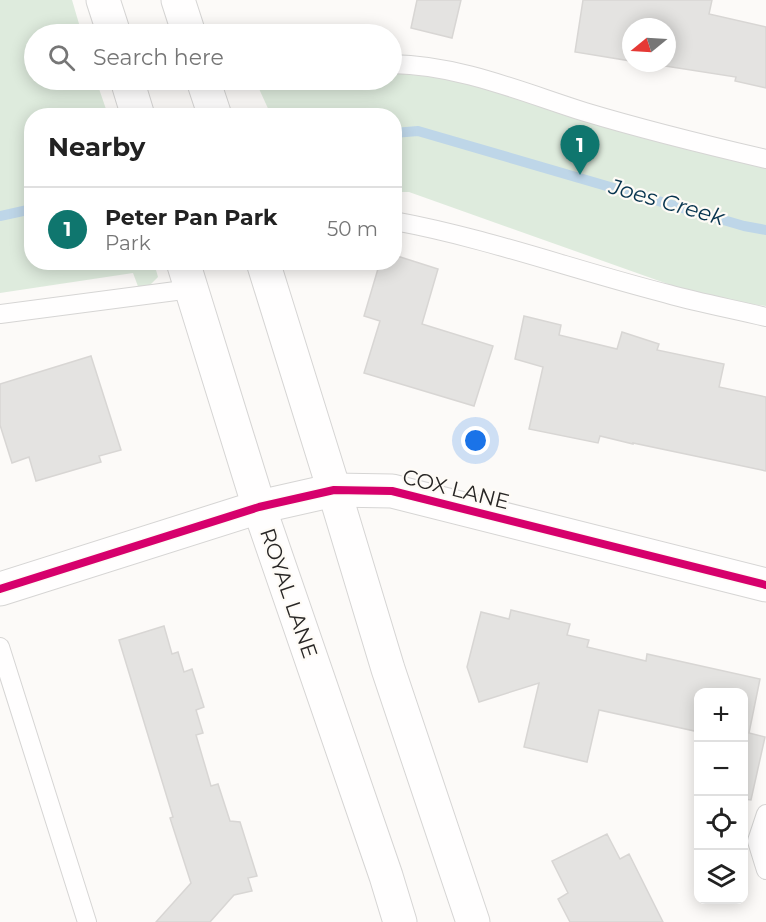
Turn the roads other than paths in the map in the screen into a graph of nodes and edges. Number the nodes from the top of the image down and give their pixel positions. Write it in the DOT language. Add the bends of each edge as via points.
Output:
graph roads {
  1 [pos="103,0"];
  2 [pos="178,0"];
  3 [pos="111,24"];
  4 [pos="186,24"];
  5 [pos="402,64"];
  6 [pos="131,90"];
  7 [pos="206,90"];
  8 [pos="136,108"];
  9 [pos="212,108"];
  10 [pos="766,159"];
  11 [pos="402,222"];
  12 [pos="265,270"];
  13 [pos="187,276"];
  14 [pos="0,314"];
  15 [pos="766,316"];
  16 [pos="334,490"];
  17 [pos="259,507"];
  18 [pos="766,585"];
  19 [pos="0,589"];
  20 [pos="0,647"];
  21 [pos="766,814"];
  22 [pos="766,870"];
  23 [pos="87,922"];
  24 [pos="400,922"];
  25 [pos="473,922"];
  1 -- 3 [label="main road"];
  2 -- 4 [label="main road"];
  5 -- 10 [label="lane" via="484,78 586,112"];
  6 -- 8 [label="main road"];
  7 -- 9 [label="main road"];
  11 -- 15 [label="lane" via="668,294"];
  12 -- 16 [label="main road"];
  13 -- 14 [label="lane"];
  13 -- 17 [label="main road, ROYAL LANE"];
  16 -- 17 [label="main road, COX LANE"];
  16 -- 18 [label="main road, COX LANE" via="392,491"];
  16 -- 25 [label="main road" via="388,669"];
  17 -- 19 [label="main road, COX LANE"];
  17 -- 24 [label="main road, ROYAL LANE"];
  20 -- 23 [label="lane"];
  21 -- 22 [label="lane" via="757,841"];
}
